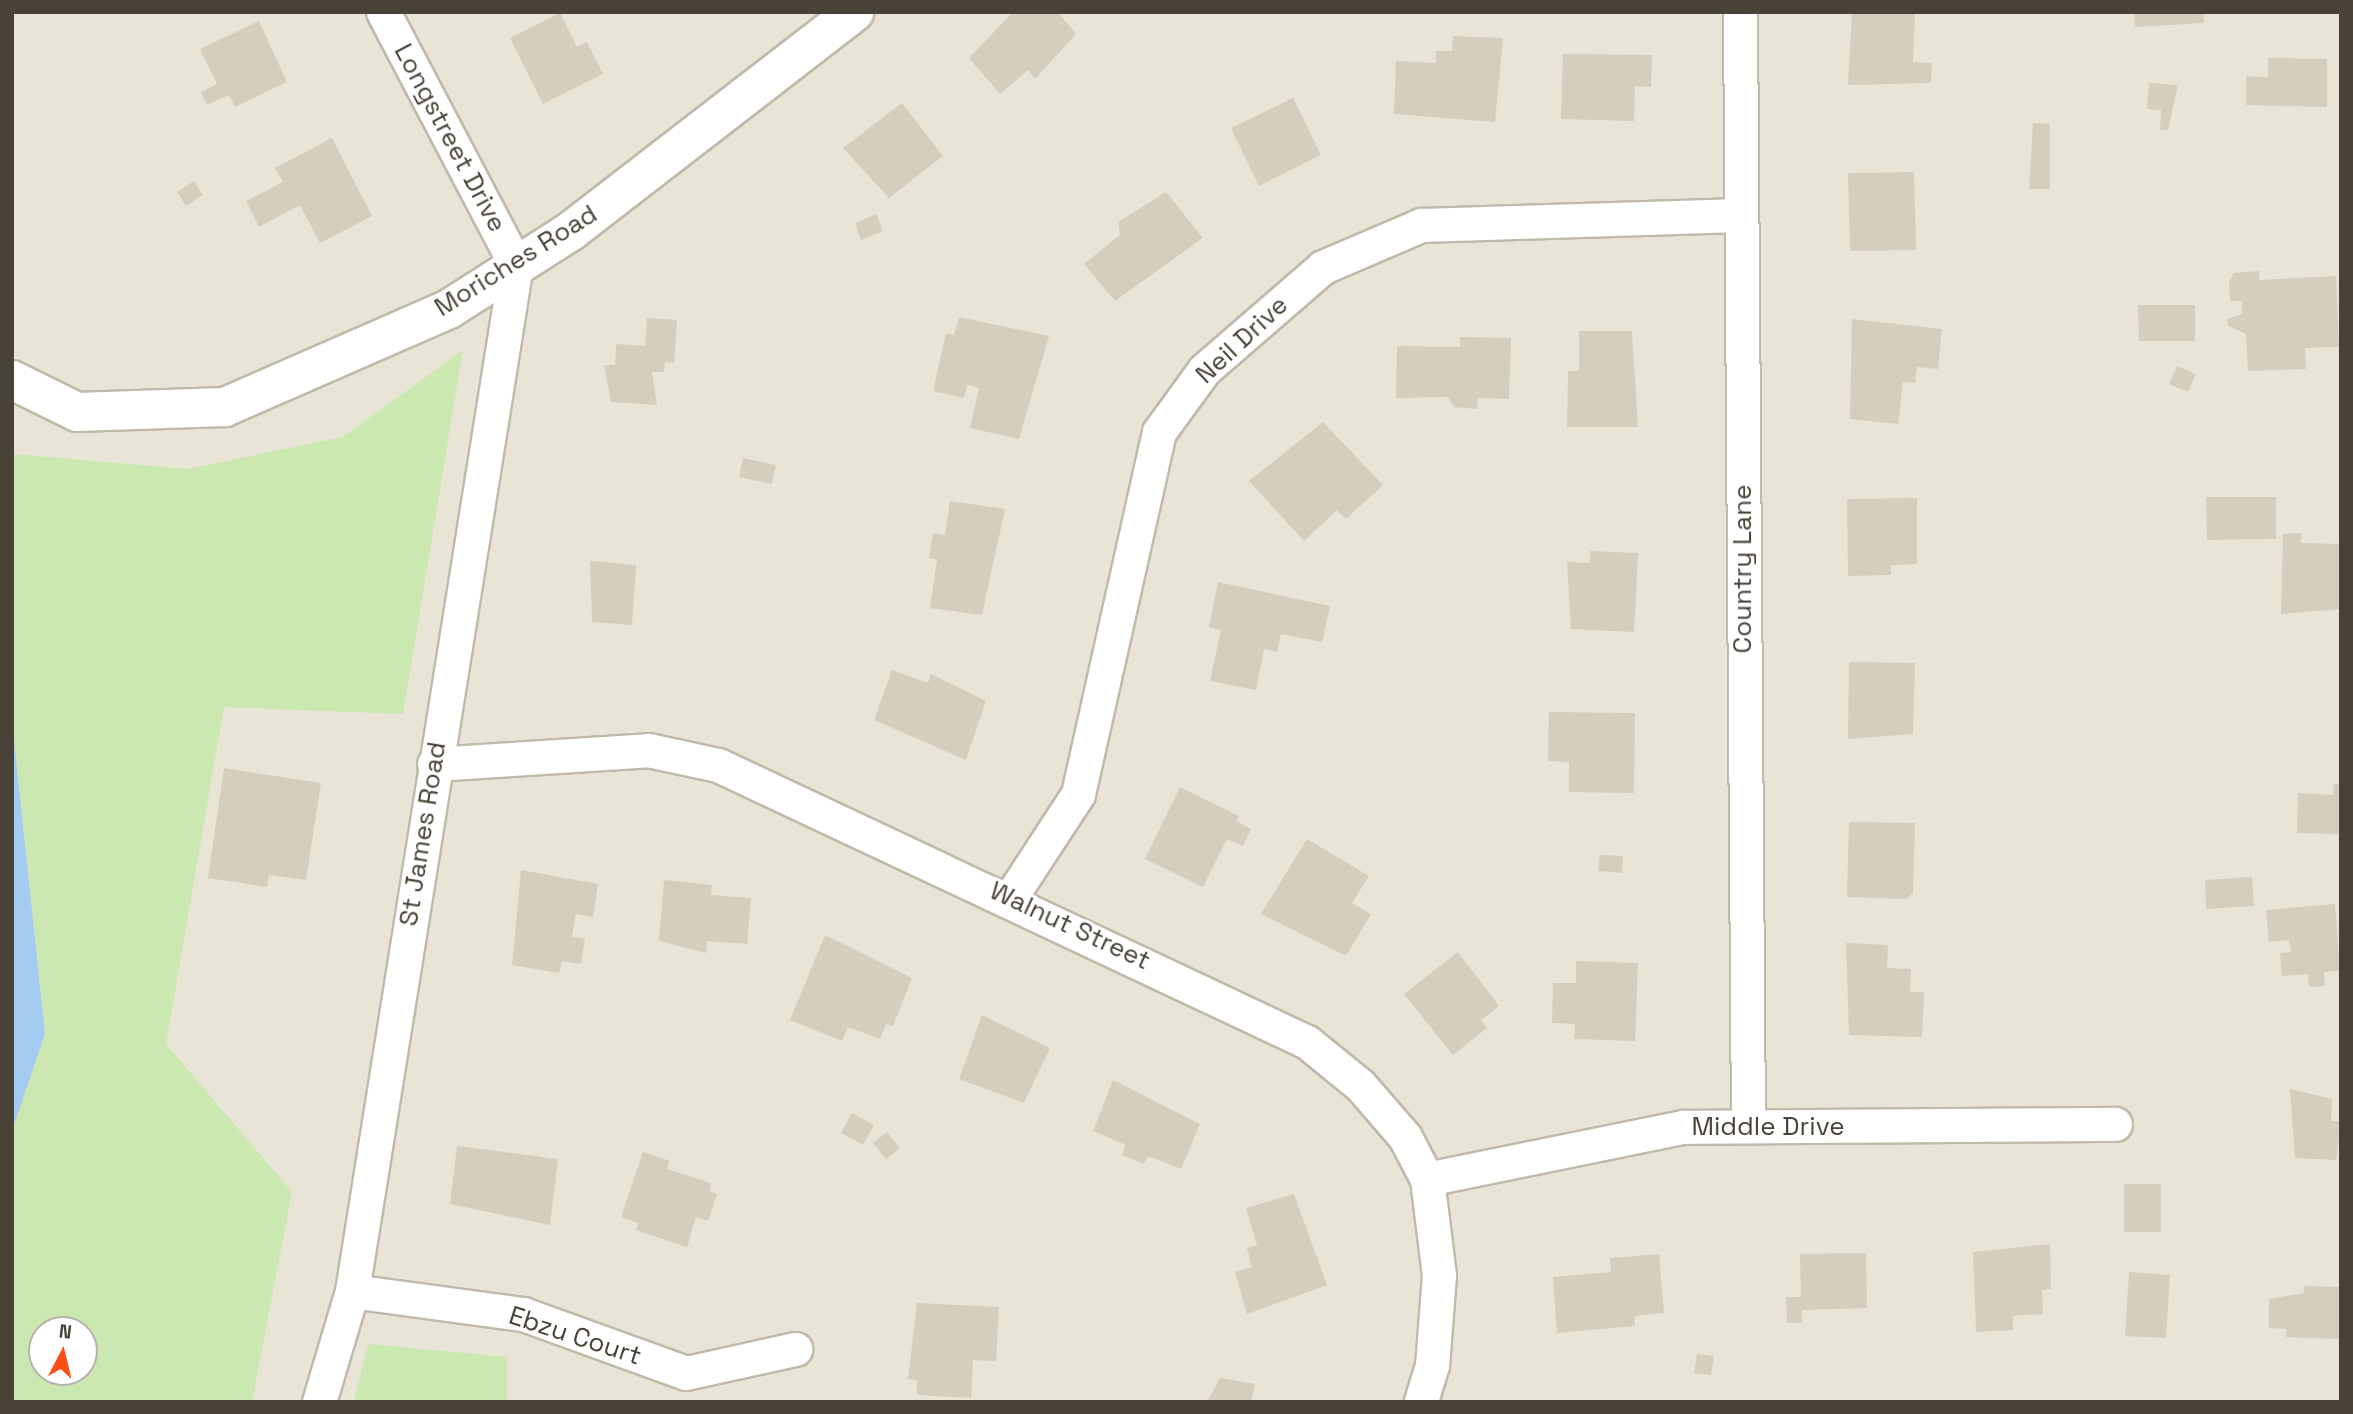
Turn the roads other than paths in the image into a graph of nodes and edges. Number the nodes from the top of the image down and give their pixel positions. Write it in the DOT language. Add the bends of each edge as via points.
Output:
graph roads {
  1 [pos="383,12"];
  2 [pos="855,12"];
  3 [pos="1740,12"];
  4 [pos="1741,215"];
  5 [pos="516,265"];
  6 [pos="12,380"];
  7 [pos="434,764"];
  8 [pos="1010,898"];
  9 [pos="2115,1124"];
  10 [pos="1748,1126"];
  11 [pos="1427,1179"];
  12 [pos="352,1291"];
  13 [pos="795,1349"];
  14 [pos="319,1402"];
  15 [pos="1421,1402"];
  1 -- 5 [label="street, Longstreet Drive"];
  2 -- 5 [label="street, Moriches Road" via="570,231"];
  3 -- 4 [label="street, Country Lane"];
  4 -- 8 [label="street, Neil Drive" via="1421,225 1323,267 1204,370 1159,432 1078,794"];
  4 -- 10 [label="street, Country Lane"];
  5 -- 6 [label="street, Moriches Road" via="449,309 225,407 77,412"];
  5 -- 7 [label="street, St James Road"];
  7 -- 8 [label="street, Walnut Street" via="648,750 718,765"];
  7 -- 12 [label="street, St James Road"];
  8 -- 11 [label="street, Walnut Street" via="1307,1042 1360,1085 1405,1138"];
  9 -- 10 [label="street, Middle Drive"];
  10 -- 11 [label="street, Middle Drive" via="1683,1127"];
  11 -- 15 [label="street, Walnut Street" via="1438,1275 1432,1365"];
  12 -- 13 [label="street, Ebzu Court" via="523,1314 686,1373"];
  12 -- 14 [label="street, St James Road"];
}
